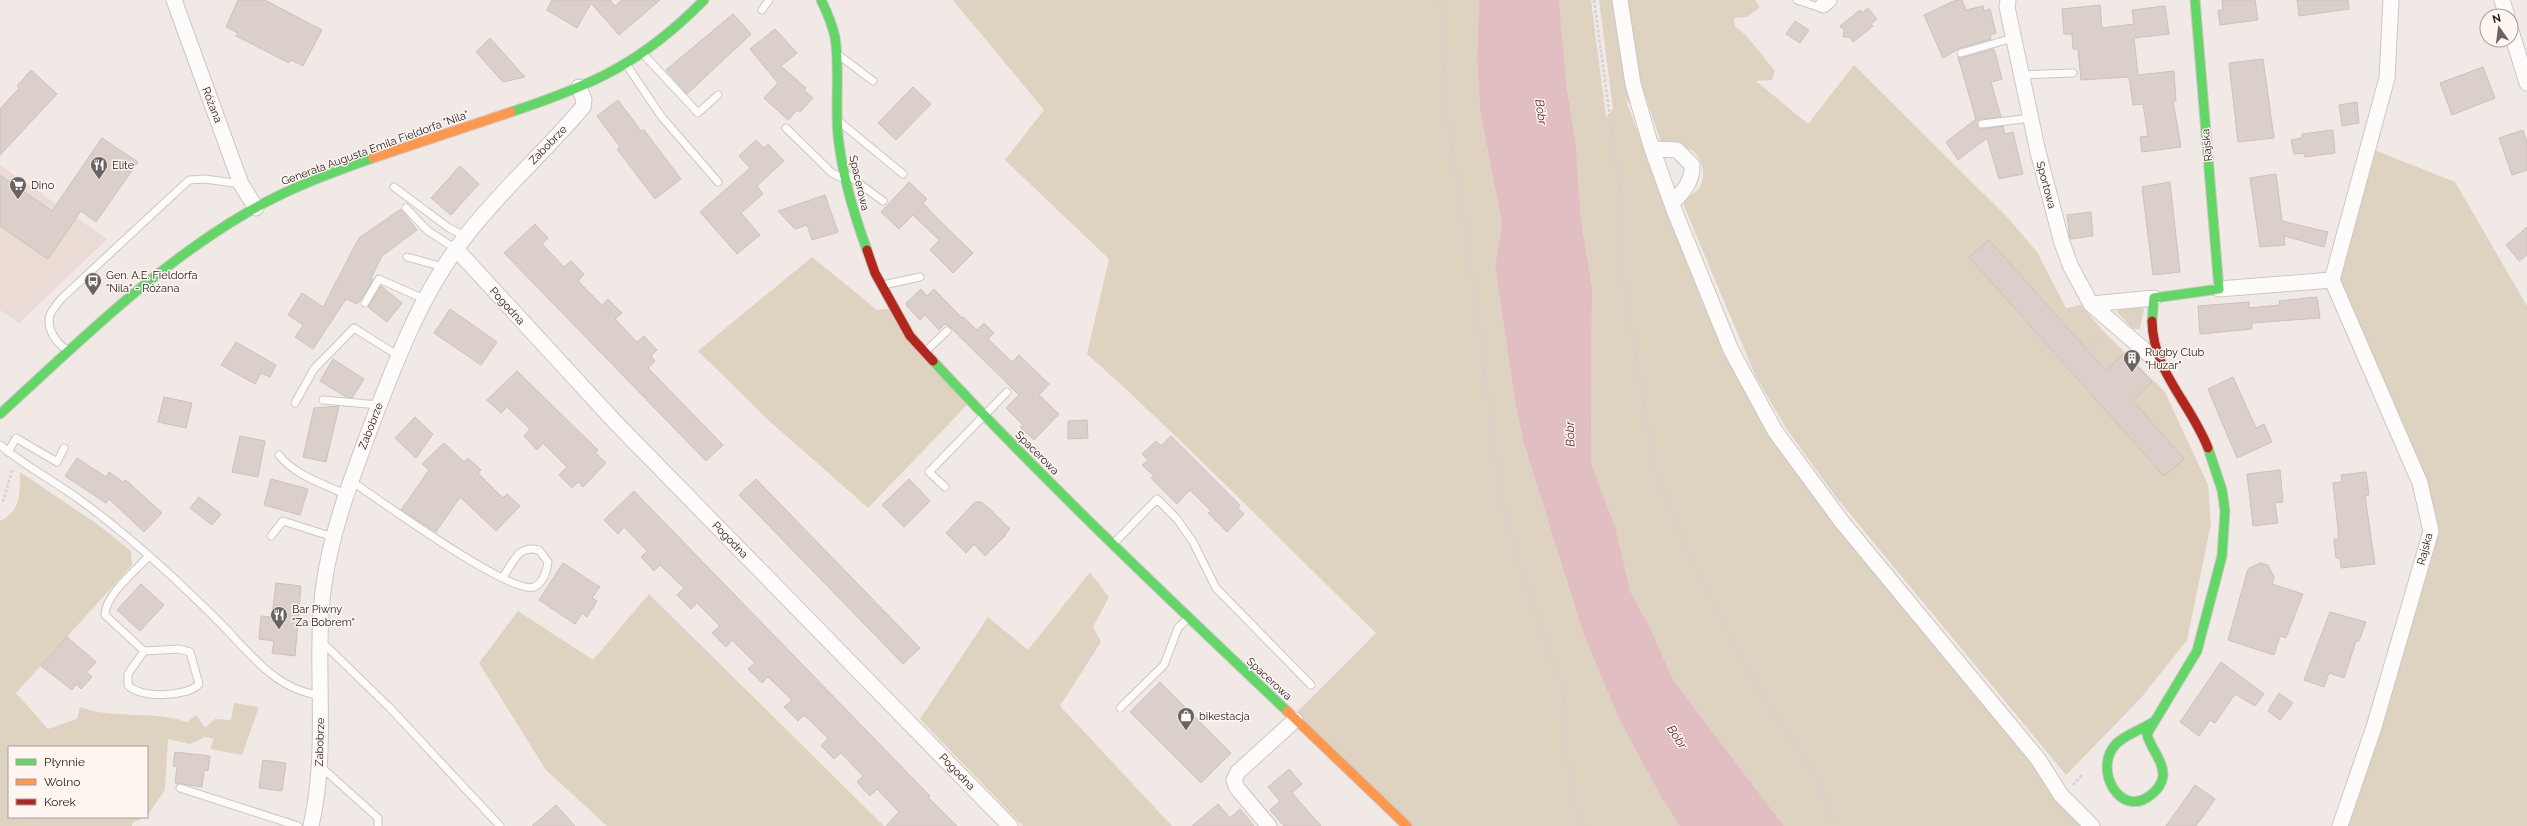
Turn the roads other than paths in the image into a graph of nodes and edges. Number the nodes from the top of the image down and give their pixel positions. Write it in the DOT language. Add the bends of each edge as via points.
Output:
graph roads {
  1 [pos="174,0"];
  2 [pos="704,0"];
  3 [pos="769,0"];
  4 [pos="821,0"];
  5 [pos="1620,0"];
  6 [pos="1797,0"];
  7 [pos="2008,0"];
  8 [pos="2195,0"];
  9 [pos="2391,0"];
  10 [pos="1826,2"];
  11 [pos="762,10"];
  12 [pos="2013,38"];
  13 [pos="2516,48"];
  14 [pos="837,53"];
  15 [pos="1961,53"];
  16 [pos="642,54"];
  17 [pos="626,64"];
  18 [pos="2073,73"];
  19 [pos="2021,75"];
  20 [pos="873,81"];
  21 [pos="2527,83"];
  22 [pos="579,87"];
  23 [pos="718,95"];
  24 [pos="2031,118"];
  25 [pos="837,120"];
  26 [pos="1982,124"];
  27 [pos="786,128"];
  28 [pos="1653,149"];
  29 [pos="903,174"];
  30 [pos="844,175"];
  31 [pos="718,182"];
  32 [pos="241,184"];
  33 [pos="394,187"];
  34 [pos="883,201"];
  35 [pos="1672,203"];
  36 [pos="256,208"];
  37 [pos="406,208"];
  38 [pos="465,236"];
  39 [pos="456,249"];
  40 [pos="407,257"];
  41 [pos="443,267"];
  42 [pos="920,277"];
  43 [pos="2332,280"];
  44 [pos="882,285"];
  45 [pos="2220,289"];
  46 [pos="2154,298"];
  47 [pos="424,299"];
  48 [pos="365,303"];
  49 [pos="2091,304"];
  50 [pos="947,331"];
  51 [pos="69,351"];
  52 [pos="924,352"];
  53 [pos="397,355"];
  54 [pos="2158,362"];
  55 [pos="1008,392"];
  56 [pos="323,400"];
  57 [pos="295,403"];
  58 [pos="379,405"];
  59 [pos="0,414"];
  60 [pos="984,416"];
  61 [pos="0,446"];
  62 [pos="64,448"];
  63 [pos="8,452"];
  64 [pos="279,455"];
  65 [pos="945,487"];
  66 [pos="349,488"];
  67 [pos="271,536"];
  68 [pos="333,537"];
  69 [pos="1112,545"];
  70 [pos="149,556"];
  71 [pos="502,578"];
  72 [pos="1187,618"];
  73 [pos="320,640"];
  74 [pos="144,651"];
  75 [pos="1311,685"];
  76 [pos="321,695"];
  77 [pos="1120,708"];
  78 [pos="1295,720"];
  79 [pos="2153,722"];
  80 [pos="320,766"];
  81 [pos="180,788"];
  82 [pos="298,826"];
  83 [pos="311,826"];
  84 [pos="378,826"];
  85 [pos="500,826"];
  86 [pos="1010,826"];
  87 [pos="1269,826"];
  88 [pos="1408,826"];
  89 [pos="2092,826"];
  90 [pos="2340,826"];
  1 -- 32 [label="street, Różana"];
  2 -- 16 [label="street, Generała Augusta Emila Fieldorfa \"Nila\"" via="669,34"];
  3 -- 11 [label="lane"];
  4 -- 14 [label="street, Spacerowa" via="830,19"];
  5 -- 28 [label="street" via="1633,84"];
  6 -- 10 [label="lane" via="1821,8"];
  7 -- 12 [label="street, Sportowa"];
  8 -- 45 [label="street, Rajska"];
  9 -- 43 [label="street" via="2387,78"];
  12 -- 15 [label="lane"];
  12 -- 19 [label="street, Sportowa"];
  13 -- 21 [label="street"];
  14 -- 20 [label="lane"];
  14 -- 25 [label="street, Spacerowa"];
  16 -- 17 [label="street, Generała Augusta Emila Fieldorfa \"Nila\""];
  16 -- 23 [label="lane" via="698,113"];
  17 -- 22 [label="street, Generała Augusta Emila Fieldorfa \"Nila\""];
  17 -- 31 [label="lane" via="661,116"];
  18 -- 19 [label="lane"];
  19 -- 24 [label="street, Sportowa"];
  22 -- 36 [label="street, Generała Augusta Emila Fieldorfa \"Nila\"" via="395,151 290,191"];
  22 -- 38 [label="street, Zabobrze" via="584,100 583,107"];
  24 -- 26 [label="lane"];
  24 -- 49 [label="street, Sportowa" via="2062,243 2071,267"];
  25 -- 29 [label="lane"];
  25 -- 30 [label="street, Spacerowa"];
  27 -- 30 [label="lane" via="832,173"];
  28 -- 35 [label="street"];
  28 -- 35 [label="street" via="1676,150 1692,165 1693,174 1685,190"];
  30 -- 34 [label="lane"];
  30 -- 44 [label="street, Spacerowa" via="858,228"];
  32 -- 36 [label="street, Różana"];
  32 -- 51 [label="lane" via="205,179 190,180 61,299 50,315 50,328 59,345"];
  33 -- 38 [label="lane" via="448,228"];
  35 -- 89 [label="street" via="1731,350 1775,431 1842,522 2038,759 2061,795"];
  36 -- 51 [label="street, Generała Augusta Emila Fieldorfa \"Nila\"" via="203,241 170,266"];
  37 -- 39 [label="lane" via="428,231"];
  38 -- 39 [label="street, Zabobrze"];
  39 -- 41 [label="street, Zabobrze"];
  39 -- 86 [label="street, Pogodna" via="616,423"];
  40 -- 41 [label="lane"];
  41 -- 47 [label="street, Zabobrze"];
  42 -- 44 [label="lane"];
  43 -- 45 [label="street"];
  43 -- 90 [label="street, Rajska" via="2420,483 2431,530 2374,727"];
  44 -- 52 [label="street, Spacerowa" via="910,336"];
  45 -- 46 [label="street"];
  46 -- 49 [label="street"];
  46 -- 54 [label="street" via="2150,322 2151,341"];
  47 -- 48 [label="lane" via="379,279"];
  47 -- 53 [label="street, Zabobrze"];
  49 -- 54 [label="street"];
  50 -- 52 [label="lane"];
  51 -- 59 [label="street, Generała Augusta Emila Fieldorfa \"Nila\""];
  52 -- 60 [label="street, Spacerowa"];
  53 -- 57 [label="lane" via="354,328 314,369"];
  53 -- 58 [label="street, Zabobrze"];
  54 -- 79 [label="street" via="2195,421 2210,452 2223,488 2227,521 2221,566 2196,655"];
  55 -- 60 [label="lane"];
  56 -- 58 [label="lane"];
  58 -- 66 [label="street, Zabobrze"];
  60 -- 65 [label="lane" via="928,472"];
  60 -- 69 [label="street, Spacerowa"];
  61 -- 63 [label="lane"];
  62 -- 63 [label="lane" via="57,462 16,438"];
  63 -- 70 [label="lane" via="79,499"];
  64 -- 66 [label="lane" via="285,464 294,469"];
  66 -- 68 [label="street, Zabobrze"];
  66 -- 71 [label="lane" via="479,567"];
  67 -- 68 [label="lane" via="283,521"];
  68 -- 73 [label="street, Zabobrze" via="324,586"];
  69 -- 72 [label="street, Spacerowa"];
  69 -- 75 [label="lane" via="1157,499 1177,519 1193,542 1216,588"];
  70 -- 74 [label="lane" via="112,595 105,610 107,618"];
  70 -- 76 [label="lane" via="172,574 274,676 300,692"];
  71 -- 71 [label="lane" via="522,588 534,587 547,572 548,562 539,550 525,549 518,553"];
  72 -- 77 [label="lane" via="1178,628 1164,665"];
  72 -- 78 [label="street, Spacerowa"];
  73 -- 76 [label="street, Zabobrze"];
  73 -- 85 [label="lane" via="390,708"];
  74 -- 74 [label="lane" via="187,651 192,656 199,684 186,692 145,694 132,690 128,685 128,674"];
  76 -- 80 [label="street, Zabobrze"];
  78 -- 87 [label="street" via="1238,772 1234,780 1237,788"];
  78 -- 88 [label="street, Spacerowa"];
  79 -- 79 [label="street" via="2147,734 2148,741 2162,766 2160,786 2152,796 2142,802 2128,802 2118,796 2111,786 2106,768 2107,757 2123,737 2142,731"];
  80 -- 83 [label="street, Zabobrze"];
  80 -- 84 [label="lane" via="378,818"];
  81 -- 82 [label="lane"];
}
